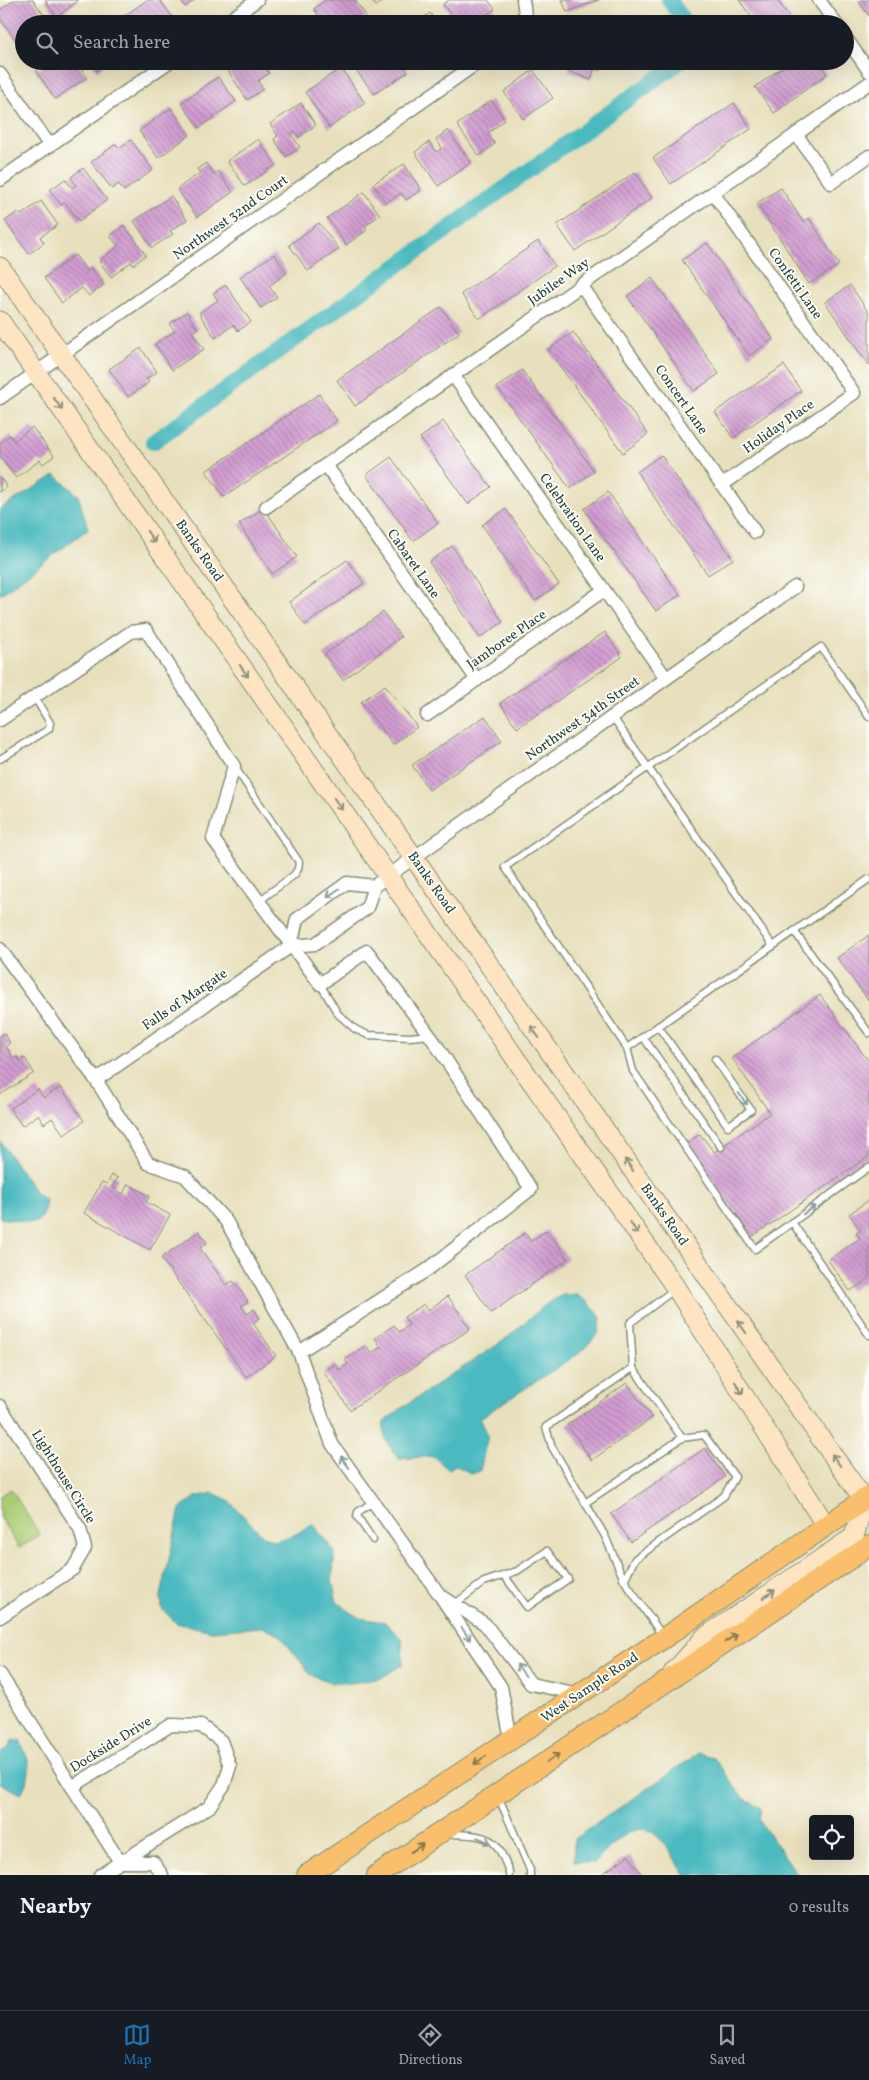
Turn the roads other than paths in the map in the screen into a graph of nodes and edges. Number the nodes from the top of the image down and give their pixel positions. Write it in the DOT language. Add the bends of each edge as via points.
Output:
graph roads {
  1 [pos="257,0"];
  2 [pos="523,0"];
  3 [pos="819,0"];
  4 [pos="236,15"];
  5 [pos="524,15"];
  6 [pos="830,15"];
  7 [pos="854,50"];
  8 [pos="157,70"];
  9 [pos="467,70"];
  10 [pos="869,71"];
  11 [pos="0,74"];
  12 [pos="869,83"];
  13 [pos="796,134"];
  14 [pos="50,146"];
  15 [pos="869,156"];
  16 [pos="0,180"];
  17 [pos="713,193"];
  18 [pos="0,267"];
  19 [pos="582,285"];
  20 [pos="0,321"];
  21 [pos="62,355"];
  22 [pos="36,373"];
  23 [pos="453,375"];
  24 [pos="854,393"];
  25 [pos="0,398"];
  26 [pos="326,465"];
  27 [pos="722,485"];
  28 [pos="266,507"];
  29 [pos="755,532"];
  30 [pos="795,587"];
  31 [pos="604,590"];
  32 [pos="666,678"];
  33 [pos="477,680"];
  34 [pos="34,696"];
  35 [pos="427,715"];
  36 [pos="612,716"];
  37 [pos="869,717"];
  38 [pos="0,720"];
  39 [pos="0,759"];
  40 [pos="234,766"];
  41 [pos="649,766"];
  42 [pos="414,858"];
  43 [pos="869,879"];
  44 [pos="381,881"];
  45 [pos="259,901"];
  46 [pos="794,931"];
  47 [pos="291,946"];
  48 [pos="773,946"];
  49 [pos="0,949"];
  50 [pos="320,984"];
  51 [pos="658,1026"];
  52 [pos="869,1033"];
  53 [pos="429,1035"];
  54 [pos="643,1036"];
  55 [pos="626,1048"];
  56 [pos="715,1059"];
  57 [pos="96,1080"];
  58 [pos="721,1147"];
  59 [pos="869,1167"];
  60 [pos="792,1222"];
  61 [pos="676,1288"];
  62 [pos="869,1335"];
  63 [pos="299,1352"];
  64 [pos="633,1368"];
  65 [pos="0,1406"];
  66 [pos="682,1438"];
  67 [pos="866,1498"];
  68 [pos="373,1502"];
  69 [pos="585,1503"];
  70 [pos="826,1526"];
  71 [pos="373,1540"];
  72 [pos="869,1546"];
  73 [pos="504,1575"];
  74 [pos="624,1580"];
  75 [pos="439,1594"];
  76 [pos="455,1604"];
  77 [pos="0,1617"];
  78 [pos="664,1638"];
  79 [pos="0,1674"];
  80 [pos="666,1681"];
  81 [pos="579,1694"];
  82 [pos="511,1740"];
  83 [pos="72,1787"];
  84 [pos="498,1795"];
  85 [pos="440,1834"];
  86 [pos="120,1862"];
  87 [pos="100,1875"];
  88 [pos="115,1875"];
  89 [pos="162,1875"];
  90 [pos="307,1875"];
  91 [pos="376,1875"];
  92 [pos="509,1875"];
  93 [pos="530,1875"];
  1 -- 4 [label="street"];
  2 -- 5 [label="street"];
  3 -- 6 [label="street"];
  7 -- 10 [label="street"];
  8 -- 14 [label="street"];
  9 -- 21 [label="street, Northwest 32nd Court"];
  11 -- 14 [label="street"];
  12 -- 13 [label="street, Jubilee Way"];
  13 -- 15 [label="street" via="831,183"];
  13 -- 17 [label="street, Jubilee Way"];
  14 -- 16 [label="street"];
  17 -- 19 [label="street, Jubilee Way"];
  17 -- 24 [label="street, Confetti Lane"];
  18 -- 21 [label="street, Banks Road"];
  19 -- 23 [label="street, Jubilee Way"];
  19 -- 27 [label="street, Concert Lane"];
  20 -- 22 [label="street"];
  21 -- 22 [label="street, Northwest 32nd Court"];
  21 -- 42 [label="street, Banks Road"];
  22 -- 25 [label="street, Northwest 32nd Court"];
  22 -- 44 [label="street, one-way"];
  23 -- 26 [label="street, Jubilee Way"];
  23 -- 31 [label="street, Celebration Lane"];
  24 -- 27 [label="street, Holiday Place"];
  26 -- 28 [label="street, Jubilee Way"];
  26 -- 33 [label="street, Cabaret Lane"];
  27 -- 29 [label="street, Concert Lane"];
  30 -- 32 [label="street, Northwest 34th Street"];
  31 -- 32 [label="street, Celebration Lane"];
  31 -- 33 [label="street, Jamboree Place"];
  32 -- 36 [label="street, Northwest 34th Street"];
  33 -- 35 [label="street, Jamboree Place"];
  34 -- 38 [label="street"];
  34 -- 39 [label="lane" via="50,723 49,729"];
  34 -- 40 [label="street" via="131,632 146,630"];
  36 -- 41 [label="lane"];
  36 -- 42 [label="street, Northwest 34th Street"];
  37 -- 41 [label="lane" via="821,647"];
  40 -- 45 [label="street" via="213,839"];
  40 -- 45 [label="lane" via="298,862 294,875"];
  41 -- 48 [label="lane"];
  41 -- 55 [label="lane" via="505,866"];
  42 -- 44 [label="street, Northwest 34th Street"];
  67 -- 42 [label="street, Banks Road, one-way"];
  43 -- 46 [label="lane"];
  44 -- 47 [label="street, Falls of Margate" via="367,908 315,944"];
  44 -- 47 [label="street, one-way" via="347,883 297,919"];
  44 -- 61 [label="street, one-way"];
  45 -- 47 [label="street"];
  46 -- 48 [label="lane"];
  46 -- 52 [label="lane"];
  47 -- 50 [label="street"];
  47 -- 57 [label="street, Falls of Margate"];
  48 -- 51 [label="lane"];
  49 -- 57 [label="street"];
  50 -- 53 [label="lane" via="338,1014 355,1029 368,1035"];
  50 -- 53 [label="street" via="367,951"];
  51 -- 54 [label="lane"];
  56 -- 51 [label="lane, one-way" via="751,1110 728,1126"];
  53 -- 63 [label="street" via="531,1189 427,1270"];
  54 -- 55 [label="lane"];
  54 -- 58 [label="lane"];
  55 -- 60 [label="lane" via="634,1071 755,1249"];
  57 -- 63 [label="street" via="148,1163 185,1176 226,1221"];
  60 -- 59 [label="lane, one-way"];
  60 -- 62 [label="lane"];
  61 -- 64 [label="lane" via="630,1323"];
  61 -- 70 [label="street, one-way"];
  68 -- 63 [label="street, one-way" via="332,1444"];
  64 -- 66 [label="lane"];
  64 -- 69 [label="lane" via="546,1427 552,1447"];
  65 -- 77 [label="street, Lighthouse Circle" via="80,1529 85,1548 73,1569"];
  66 -- 69 [label="lane"];
  66 -- 74 [label="lane" via="704,1435 735,1477 724,1496 635,1559"];
  67 -- 70 [label="main road, West Sample Road"];
  80 -- 67 [label="street, one-way" via="705,1637 854,1537"];
  68 -- 71 [label="lane" via="357,1516"];
  68 -- 75 [label="street"];
  69 -- 74 [label="lane" via="605,1536"];
  70 -- 78 [label="main road, West Sample Road"];
  80 -- 72 [label="main road, one-way"];
  73 -- 73 [label="lane" via="547,1551 568,1579 527,1608"];
  73 -- 76 [label="lane" via="484,1582"];
  74 -- 78 [label="lane"];
  75 -- 76 [label="street"];
  75 -- 82 [label="street, one-way" via="501,1687"];
  81 -- 76 [label="street, one-way" via="531,1684 485,1624"];
  78 -- 81 [label="main road, West Sample Road"];
  79 -- 83 [label="street"];
  84 -- 80 [label="main road, one-way"];
  81 -- 82 [label="main road, West Sample Road"];
  82 -- 90 [label="main road, West Sample Road, one-way"];
  83 -- 86 [label="street"];
  83 -- 86 [label="street, Dockside Drive" via="171,1725 201,1726 221,1741 230,1766 224,1785 208,1807"];
  84 -- 85 [label="main road"];
  84 -- 93 [label="lane"];
  91 -- 85 [label="main road, one-way"];
  85 -- 92 [label="lane, one-way" via="472,1835 488,1840 496,1845"];
  86 -- 87 [label="street, Dockside Drive"];
  86 -- 88 [label="street"];
  86 -- 89 [label="street" via="153,1862"];
}
